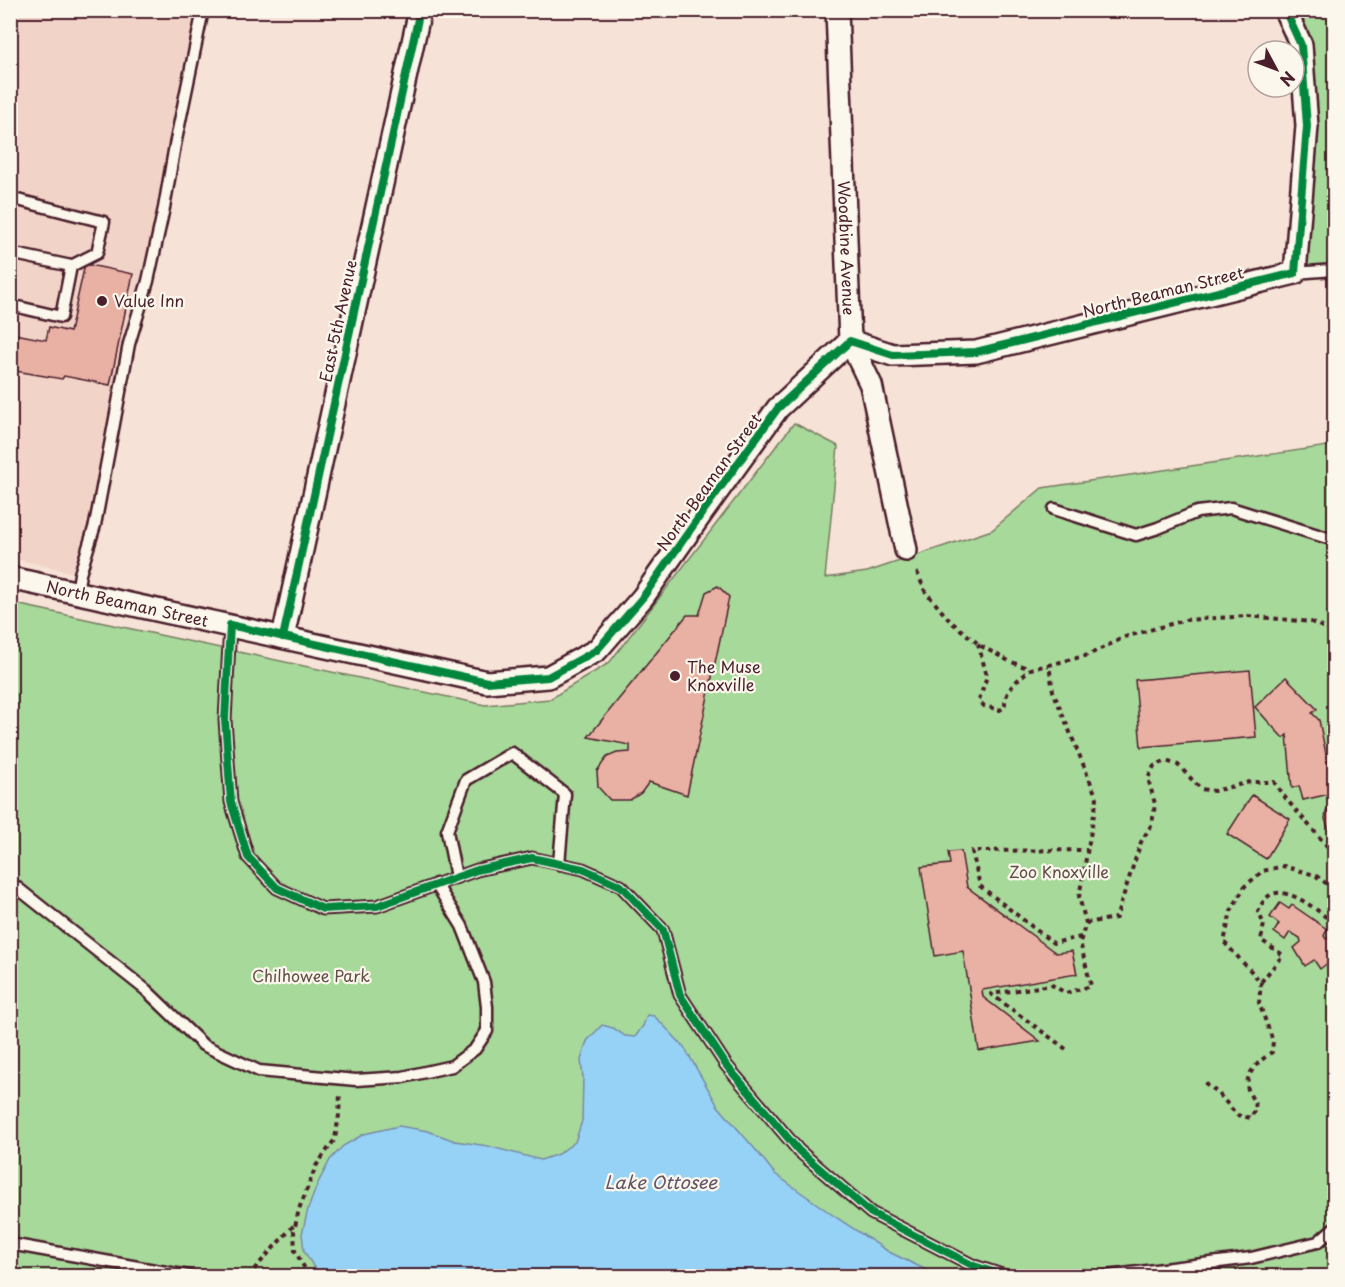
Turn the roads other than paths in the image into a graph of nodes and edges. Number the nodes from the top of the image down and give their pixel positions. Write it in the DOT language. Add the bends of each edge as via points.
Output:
graph roads {
  1 [pos="203,10"];
  2 [pos="420,10"];
  3 [pos="837,10"];
  4 [pos="1285,10"];
  5 [pos="10,198"];
  6 [pos="10,253"];
  7 [pos="71,266"];
  8 [pos="1335,270"];
  9 [pos="1295,273"];
  10 [pos="10,305"];
  11 [pos="850,341"];
  12 [pos="1054,509"];
  13 [pos="1335,540"];
  14 [pos="906,550"];
  15 [pos="10,578"];
  16 [pos="77,592"];
  17 [pos="230,626"];
  18 [pos="283,637"];
  19 [pos="559,864"];
  20 [pos="456,877"];
  21 [pos="10,882"];
  22 [pos="436,884"];
  23 [pos="1335,1228"];
  24 [pos="10,1244"];
  25 [pos="188,1276"];
  26 [pos="1005,1276"];
  27 [pos="1107,1276"];
  1 -- 16 [label="lane" via="165,208 129,344 95,525"];
  2 -- 18 [label="street, East 5th Avenue"];
  3 -- 11 [label="street, Woodbine Avenue"];
  4 -- 9 [label="street" via="1301,45 1307,126"];
  5 -- 7 [label="lane" via="104,222 97,253"];
  6 -- 7 [label="lane"];
  7 -- 10 [label="lane" via="61,317"];
  8 -- 9 [label="lane"];
  9 -- 11 [label="street, North Beaman Street" via="976,352 893,355"];
  11 -- 14 [label="street, Woodbine Avenue" via="871,385"];
  11 -- 18 [label="street, North Beaman Street" via="778,408 643,597 597,650 548,677 488,682"];
  12 -- 13 [label="lane" via="1136,535 1197,512 1231,508"];
  15 -- 16 [label="street, North Beaman Street"];
  16 -- 17 [label="street, North Beaman Street"];
  17 -- 18 [label="street, North Beaman Street"];
  17 -- 22 [label="lane" via="225,720 231,802 248,858 277,888 323,909 377,906"];
  19 -- 20 [label="lane" via="532,858"];
  19 -- 20 [label="lane" via="565,794 512,753 466,780 447,831"];
  19 -- 26 [label="lane" via="583,869 621,886 663,930 680,995 726,1065 800,1150 871,1212 974,1266"];
  20 -- 22 [label="lane"];
  21 -- 22 [label="lane" via="146,990 203,1045 259,1071 356,1080 403,1077 452,1066 475,1048 487,1031 484,982 462,926"];
  23 -- 27 [label="lane" via="1318,1242 1251,1258"];
  24 -- 25 [label="lane"];
}
